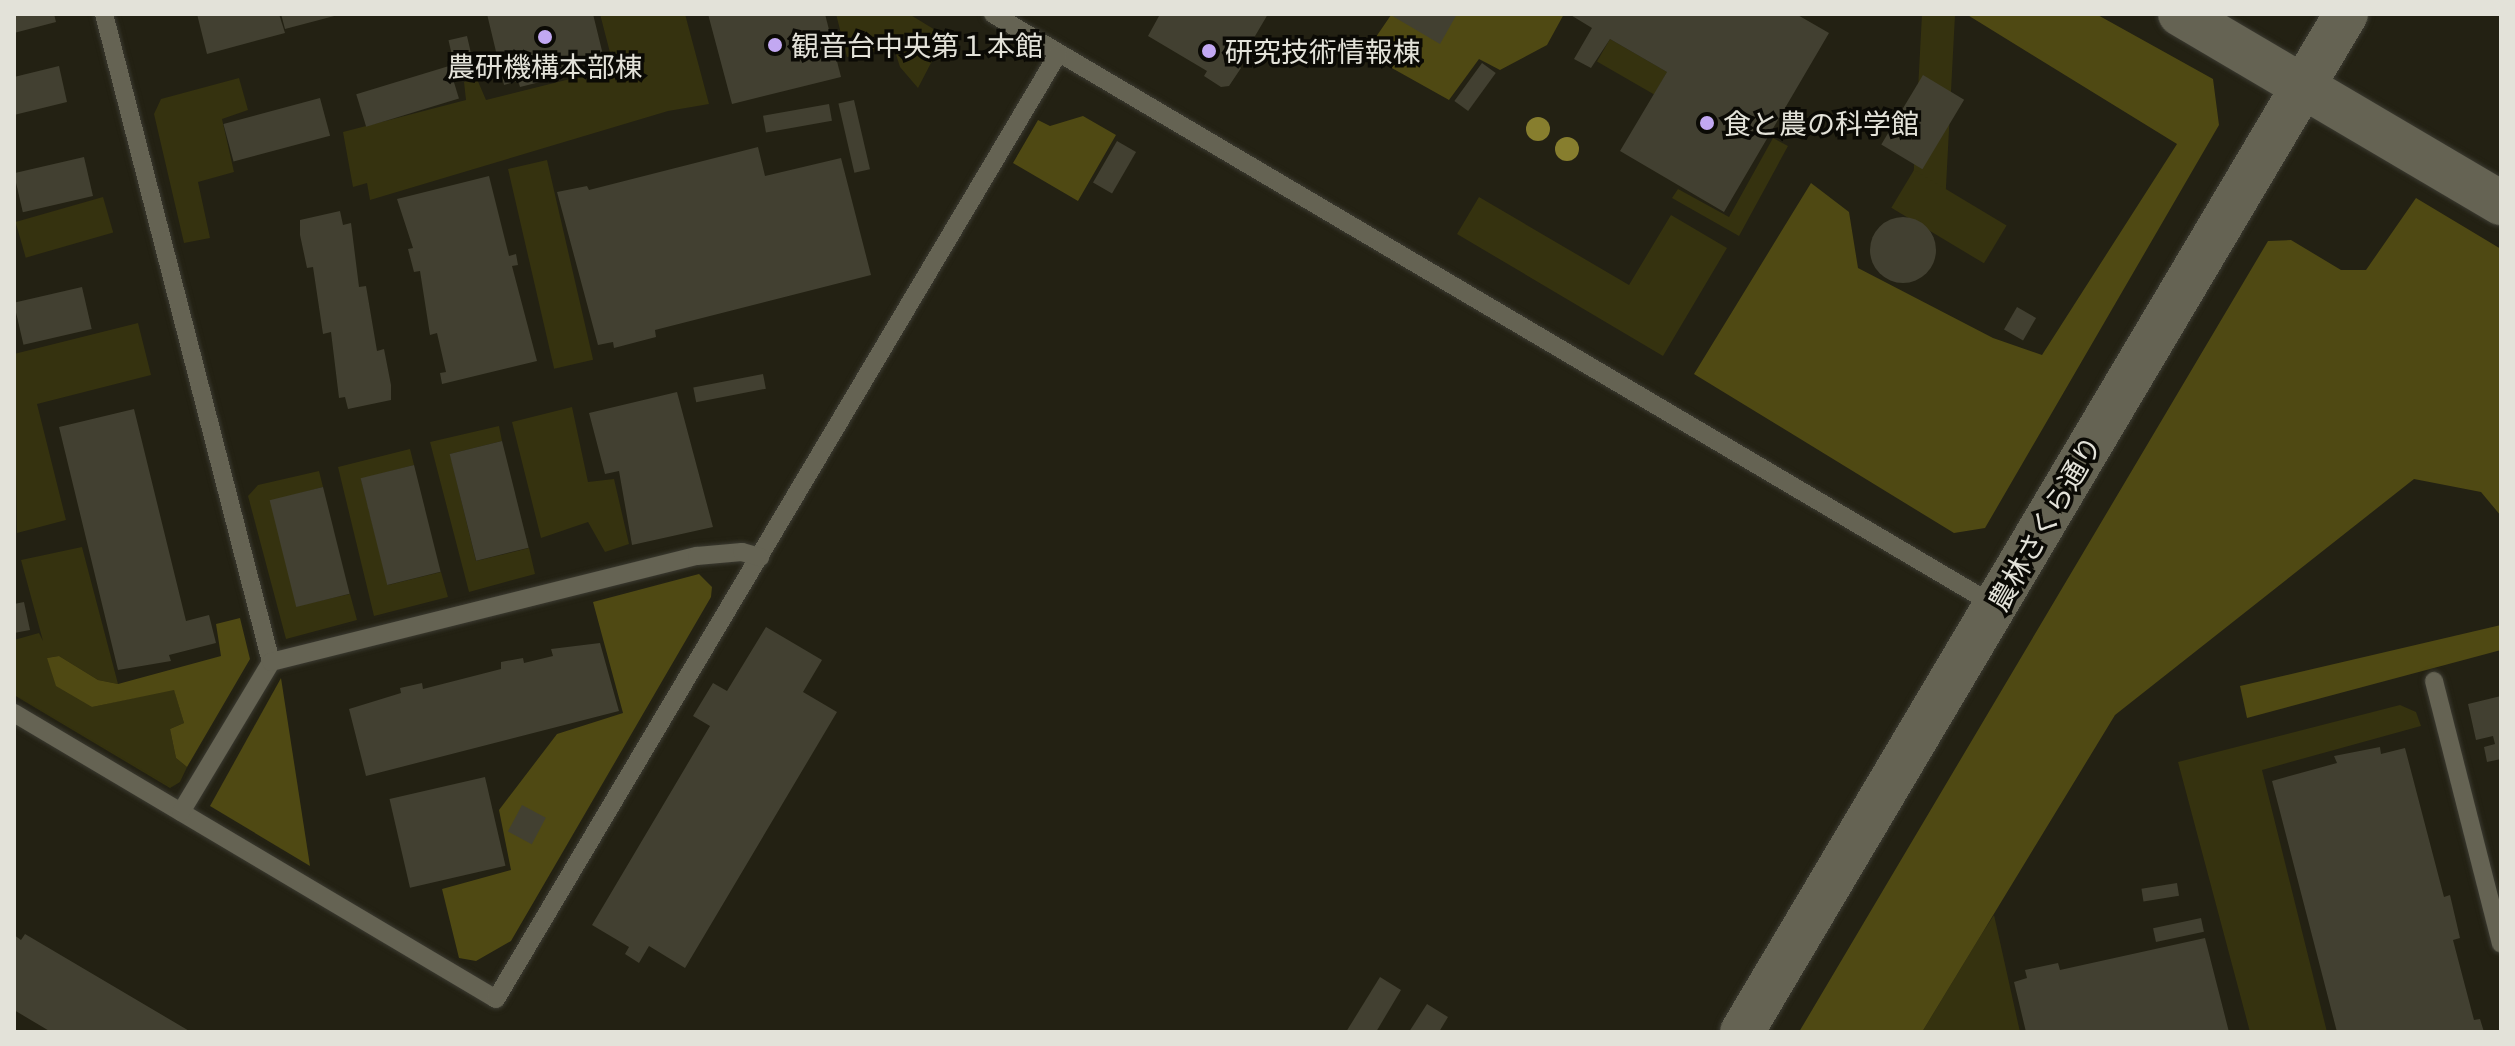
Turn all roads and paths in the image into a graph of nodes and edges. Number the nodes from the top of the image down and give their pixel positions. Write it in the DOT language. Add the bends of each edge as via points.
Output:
graph roads {
  1 [pos="104,14"];
  2 [pos="993,14"];
  3 [pos="2180,14"];
  4 [pos="2346,14"];
  5 [pos="1058,54"];
  6 [pos="2302,87"];
  7 [pos="2501,203"];
  8 [pos="760,557"];
  9 [pos="1996,606"];
  10 [pos="271,662"];
  11 [pos="2434,681"];
  12 [pos="14,713"];
  13 [pos="181,812"];
  14 [pos="2501,944"];
  15 [pos="1742,1032"];
  1 -- 10 [label="lane"];
  2 -- 5 [label="lane"];
  3 -- 6 [label="street"];
  4 -- 6 [label="street, 農林さくら通り"];
  5 -- 8 [label="lane"];
  5 -- 9 [label="lane"];
  6 -- 7 [label="street"];
  6 -- 9 [label="street, 農林さくら通り"];
  8 -- 10 [label="lane" via="742,552 697,556"];
  8 -- 13 [label="lane" via="496,999"];
  9 -- 15 [label="street, 農林さくら通り"];
  10 -- 13 [label="lane"];
  11 -- 14 [label="lane"];
  12 -- 13 [label="lane"];
}
